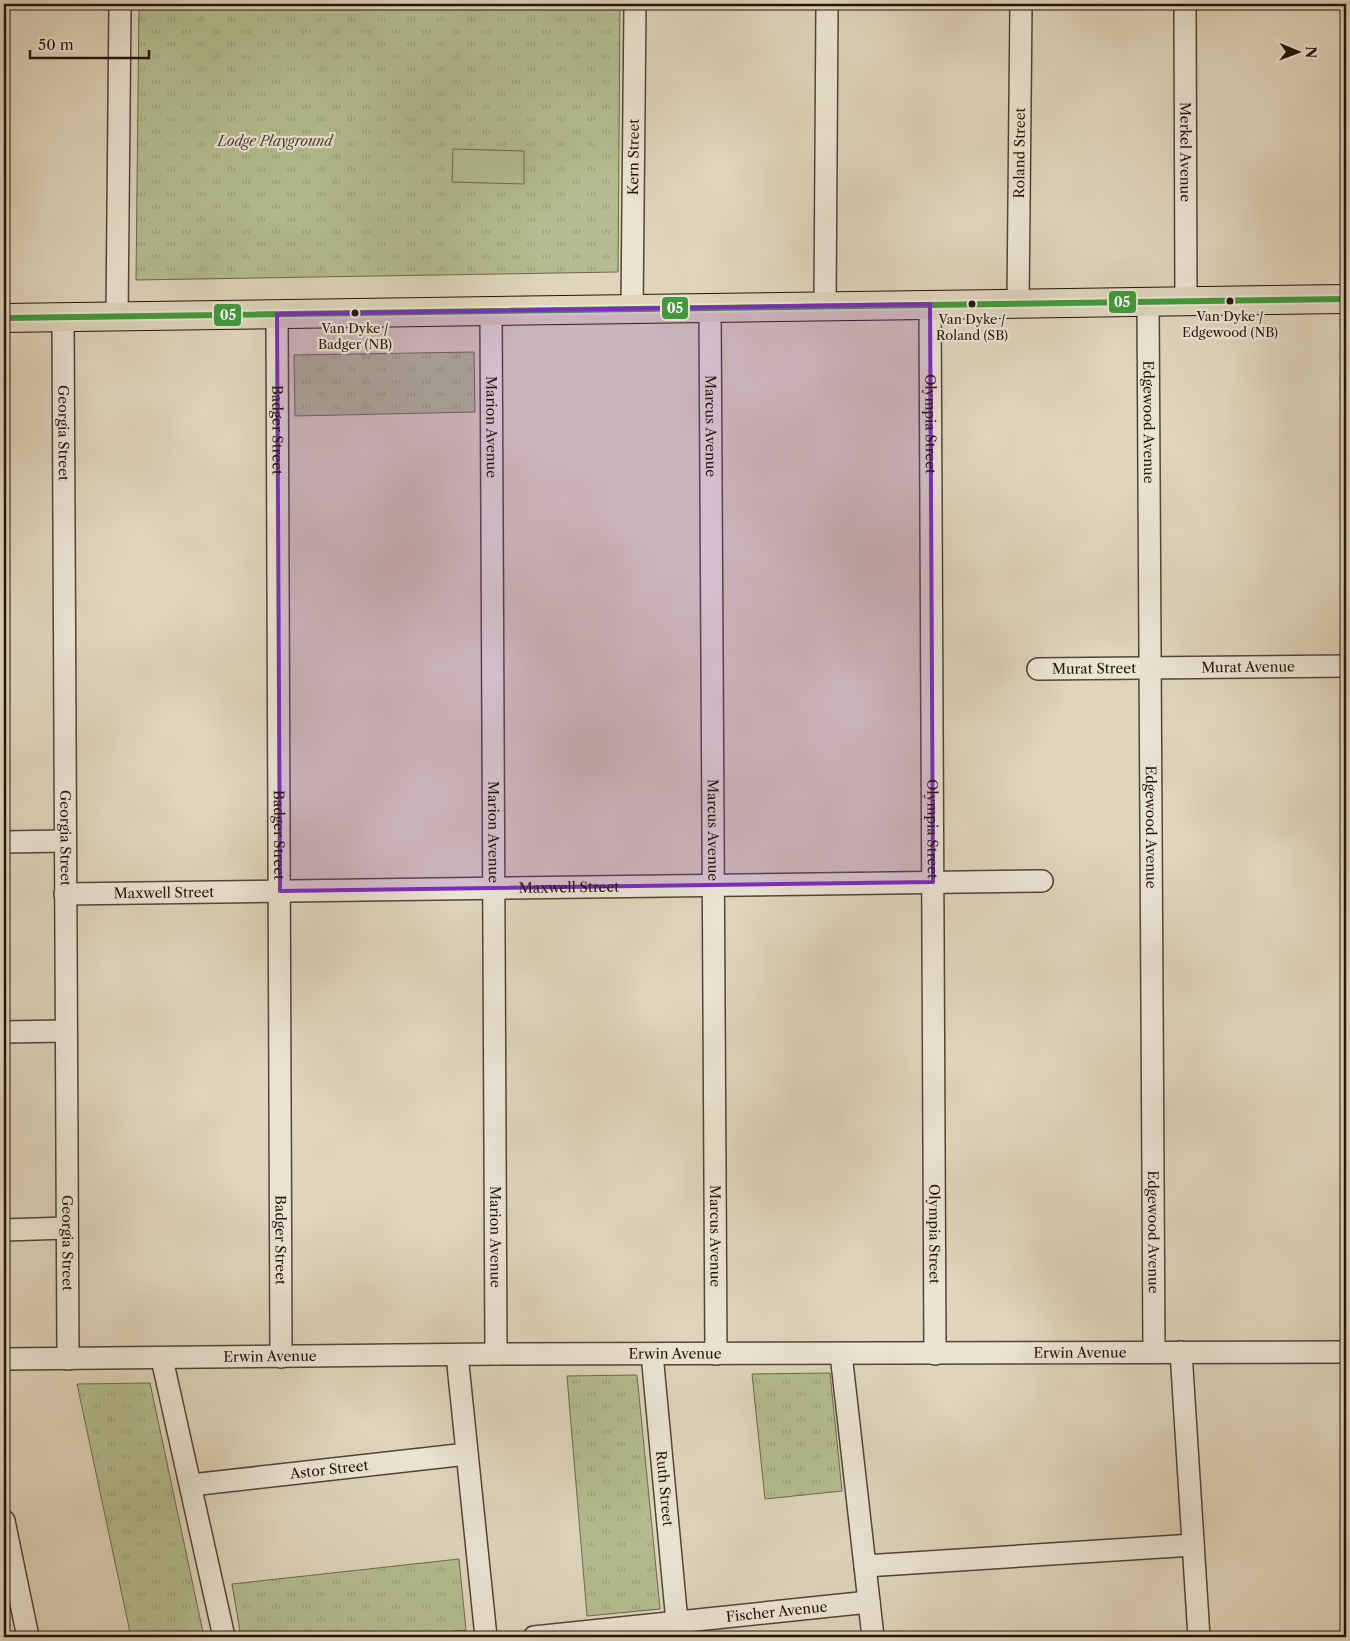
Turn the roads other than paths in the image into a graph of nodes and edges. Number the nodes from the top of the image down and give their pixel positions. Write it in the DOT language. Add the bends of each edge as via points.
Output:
graph roads {
  1 [pos="120,4"];
  2 [pos="635,4"];
  3 [pos="827,4"];
  4 [pos="1021,4"];
  5 [pos="1185,4"];
  6 [pos="1346,299"];
  7 [pos="1186,300"];
  8 [pos="1148,301"];
  9 [pos="1018,303"];
  10 [pos="930,304"];
  11 [pos="825,306"];
  12 [pos="710,308"];
  13 [pos="632,309"];
  14 [pos="491,311"];
  15 [pos="277,314"];
  16 [pos="117,316"];
  17 [pos="63,317"];
  18 [pos="4,318"];
  19 [pos="1346,666"];
  20 [pos="1150,668"];
  21 [pos="1038,669"];
  22 [pos="64,841"];
  23 [pos="4,842"];
  24 [pos="1042,880"];
  25 [pos="933,882"];
  26 [pos="713,885"];
  27 [pos="493,888"];
  28 [pos="280,891"];
  29 [pos="65,894"];
  30 [pos="66,1031"];
  31 [pos="4,1032"];
  32 [pos="67,1228"];
  33 [pos="4,1230"];
  34 [pos="1154,1352"];
  35 [pos="1181,1352"];
  36 [pos="1346,1352"];
  37 [pos="496,1354"];
  38 [pos="652,1354"];
  39 [pos="716,1354"];
  40 [pos="841,1354"];
  41 [pos="935,1354"];
  42 [pos="457,1355"];
  43 [pos="281,1357"];
  44 [pos="4,1359"];
  45 [pos="68,1359"];
  46 [pos="162,1359"];
  47 [pos="467,1454"];
  48 [pos="191,1485"];
  49 [pos="4,1521"];
  50 [pos="1193,1545"];
  51 [pos="865,1566"];
  52 [pos="869,1602"];
  53 [pos="678,1622"];
  54 [pos="28,1637"];
  55 [pos="224,1637"];
  56 [pos="486,1637"];
  57 [pos="534,1637"];
  58 [pos="872,1637"];
  59 [pos="1199,1637"];
  1 -- 16 [label="street"];
  2 -- 13 [label="street, Kern Street"];
  3 -- 11 [label="street"];
  4 -- 9 [label="street, Roland Street"];
  5 -- 7 [label="street, Merkel Avenue"];
  6 -- 7 [label="main road"];
  7 -- 8 [label="main road"];
  8 -- 9 [label="main road"];
  8 -- 20 [label="street, Edgewood Avenue"];
  9 -- 10 [label="main road"];
  10 -- 11 [label="main road"];
  10 -- 25 [label="street, Olympia Street"];
  11 -- 12 [label="main road"];
  12 -- 13 [label="main road"];
  12 -- 26 [label="street, Marcus Avenue"];
  13 -- 14 [label="main road"];
  14 -- 15 [label="main road"];
  14 -- 27 [label="street, Marion Avenue"];
  15 -- 16 [label="main road"];
  15 -- 28 [label="street, Badger Street"];
  16 -- 17 [label="main road"];
  17 -- 18 [label="main road"];
  17 -- 22 [label="street, Georgia Street"];
  19 -- 20 [label="street, Murat Avenue"];
  20 -- 21 [label="street, Murat Street"];
  20 -- 34 [label="street, Edgewood Avenue"];
  22 -- 23 [label="street"];
  22 -- 29 [label="street, Georgia Street"];
  24 -- 25 [label="street, Maxwell Street"];
  25 -- 26 [label="street, Maxwell Street"];
  25 -- 41 [label="street, Olympia Street"];
  26 -- 27 [label="street, Maxwell Street"];
  26 -- 39 [label="street, Marcus Avenue"];
  27 -- 28 [label="street, Maxwell Street"];
  27 -- 37 [label="street, Marion Avenue"];
  28 -- 29 [label="street, Maxwell Street"];
  28 -- 43 [label="street, Badger Street"];
  29 -- 30 [label="street, Georgia Street"];
  30 -- 31 [label="street"];
  30 -- 32 [label="street, Georgia Street"];
  32 -- 33 [label="street"];
  32 -- 45 [label="street, Georgia Street"];
  34 -- 35 [label="street, Erwin Avenue"];
  34 -- 41 [label="street, Erwin Avenue"];
  35 -- 36 [label="street, Erwin Avenue"];
  35 -- 50 [label="street"];
  37 -- 38 [label="street, Erwin Avenue"];
  37 -- 42 [label="street, Erwin Avenue"];
  38 -- 39 [label="street, Erwin Avenue"];
  38 -- 53 [label="street, Ruth Street"];
  39 -- 40 [label="street, Erwin Avenue"];
  40 -- 41 [label="street, Erwin Avenue"];
  40 -- 51 [label="street"];
  42 -- 43 [label="street, Erwin Avenue"];
  42 -- 47 [label="street"];
  43 -- 46 [label="street, Erwin Avenue"];
  44 -- 45 [label="street, Erwin Avenue"];
  45 -- 46 [label="street, Erwin Avenue"];
  46 -- 48 [label="street"];
  47 -- 48 [label="street, Astor Street"];
  47 -- 56 [label="street"];
  48 -- 55 [label="street"];
  49 -- 54 [label="street"];
  50 -- 51 [label="street"];
  50 -- 59 [label="street"];
  51 -- 52 [label="street"];
  52 -- 53 [label="street, Fischer Avenue"];
  52 -- 58 [label="street"];
  53 -- 57 [label="street, Fischer Avenue"];
}
